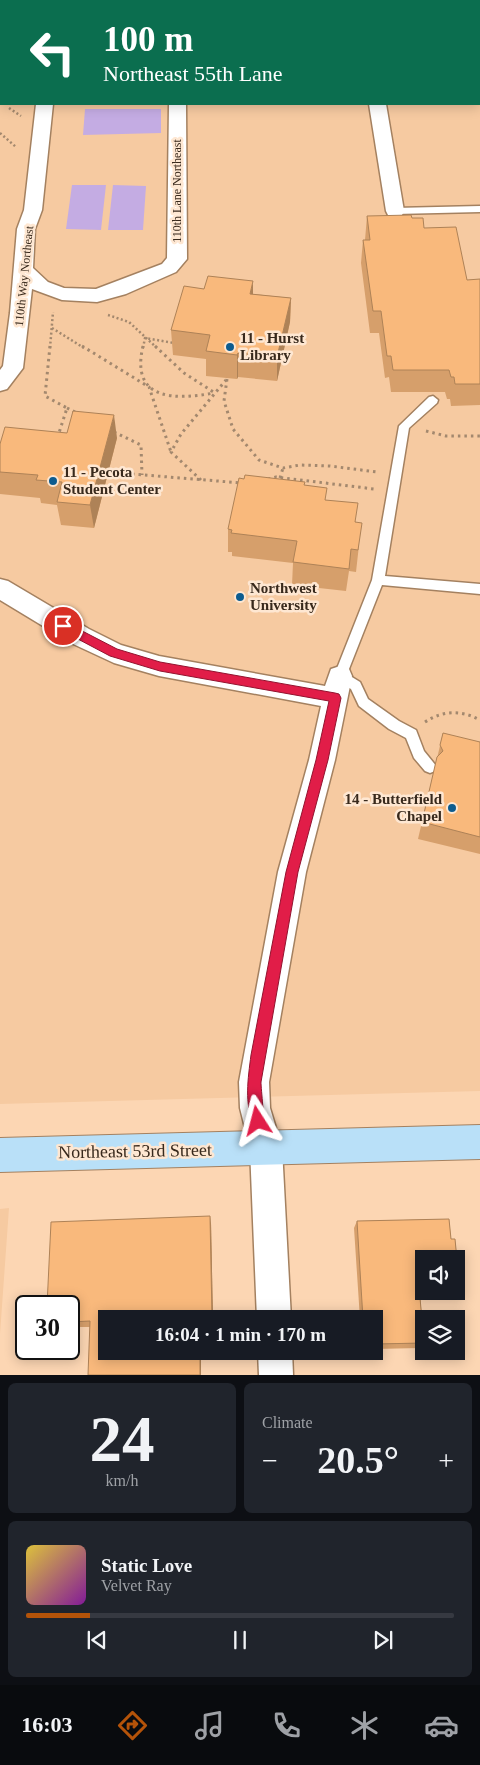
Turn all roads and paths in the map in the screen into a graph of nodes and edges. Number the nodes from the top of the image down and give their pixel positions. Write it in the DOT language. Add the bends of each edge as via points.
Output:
graph roads {
  1 [pos="8,105"];
  2 [pos="44,105"];
  3 [pos="178,105"];
  4 [pos="377,105"];
  5 [pos="26,119"];
  6 [pos="0,133"];
  7 [pos="23,152"];
  8 [pos="480,209"];
  9 [pos="395,211"];
  10 [pos="24,270"];
  11 [pos="54,308"];
  12 [pos="104,314"];
  13 [pos="52,328"];
  14 [pos="146,338"];
  15 [pos="174,343"];
  16 [pos="0,384"];
  17 [pos="149,387"];
  18 [pos="215,393"];
  19 [pos="433,400"];
  20 [pos="67,408"];
  21 [pos="83,416"];
  22 [pos="108,429"];
  23 [pos="446,436"];
  24 [pos="480,436"];
  25 [pos="56,443"];
  26 [pos="172,452"];
  27 [pos="283,468"];
  28 [pos="132,474"];
  29 [pos="396,474"];
  30 [pos="142,475"];
  31 [pos="280,478"];
  32 [pos="201,480"];
  33 [pos="261,480"];
  34 [pos="246,483"];
  35 [pos="394,491"];
  36 [pos="378,580"];
  37 [pos="0,588"];
  38 [pos="480,590"];
  39 [pos="338,687"];
  40 [pos="480,720"];
  41 [pos="411,734"];
  42 [pos="430,767"];
  43 [pos="480,1142"];
  44 [pos="266,1148"];
  45 [pos="0,1155"];
  46 [pos="274,1310"];
  47 [pos="275,1360"];
  48 [pos="276,1375"];
  1 -- 5 [label="path"];
  2 -- 10 [label="street, 110th Way Northeast" via="32,210 26,229"];
  3 -- 10 [label="street, 110th Lane Northeast" via="177,259 169,268 97,296 62,294 42,286"];
  4 -- 9 [label="street"];
  6 -- 7 [label="path"];
  8 -- 9 [label="lane"];
  10 -- 16 [label="street, 110th Way Northeast" via="13,368"];
  11 -- 13 [label="path"];
  12 -- 14 [label="path" via="129,322"];
  13 -- 17 [label="path"];
  13 -- 20 [label="path" via="45,396"];
  14 -- 15 [label="path"];
  14 -- 17 [label="path" via="140,364"];
  14 -- 18 [label="path" via="184,373"];
  17 -- 18 [label="path" via="158,394 180,399"];
  17 -- 26 [label="path"];
  18 -- 26 [label="path" via="181,434"];
  18 -- 27 [label="path" via="227,379 224,401 233,429 259,460"];
  19 -- 29 [label="lane" via="404,426"];
  20 -- 21 [label="path"];
  20 -- 25 [label="path"];
  22 -- 30 [label="path" via="141,445"];
  23 -- 24 [label="path"];
  26 -- 32 [label="path"];
  27 -- 29 [label="path" via="330,466"];
  27 -- 31 [label="path"];
  28 -- 30 [label="path"];
  29 -- 35 [label="lane"];
  30 -- 32 [label="path"];
  31 -- 33 [label="path"];
  31 -- 35 [label="path"];
  32 -- 34 [label="path"];
  35 -- 36 [label="lane"];
  36 -- 38 [label="lane"];
  36 -- 39 [label="lane"];
  37 -- 39 [label="street" via="114,653 160,666"];
  39 -- 41 [label="lane" via="356,686 362,702"];
  39 -- 44 [label="street" via="292,872 258,1055 255,1108"];
  40 -- 41 [label="path" via="475,716 446,712 431,718"];
  41 -- 42 [label="lane" via="419,754"];
  43 -- 44 [label="street, Northeast 53rd Street"];
  44 -- 45 [label="street, Northeast 53rd Street"];
  44 -- 46 [label="street"];
  47 -- 48 [label="street"];
}
